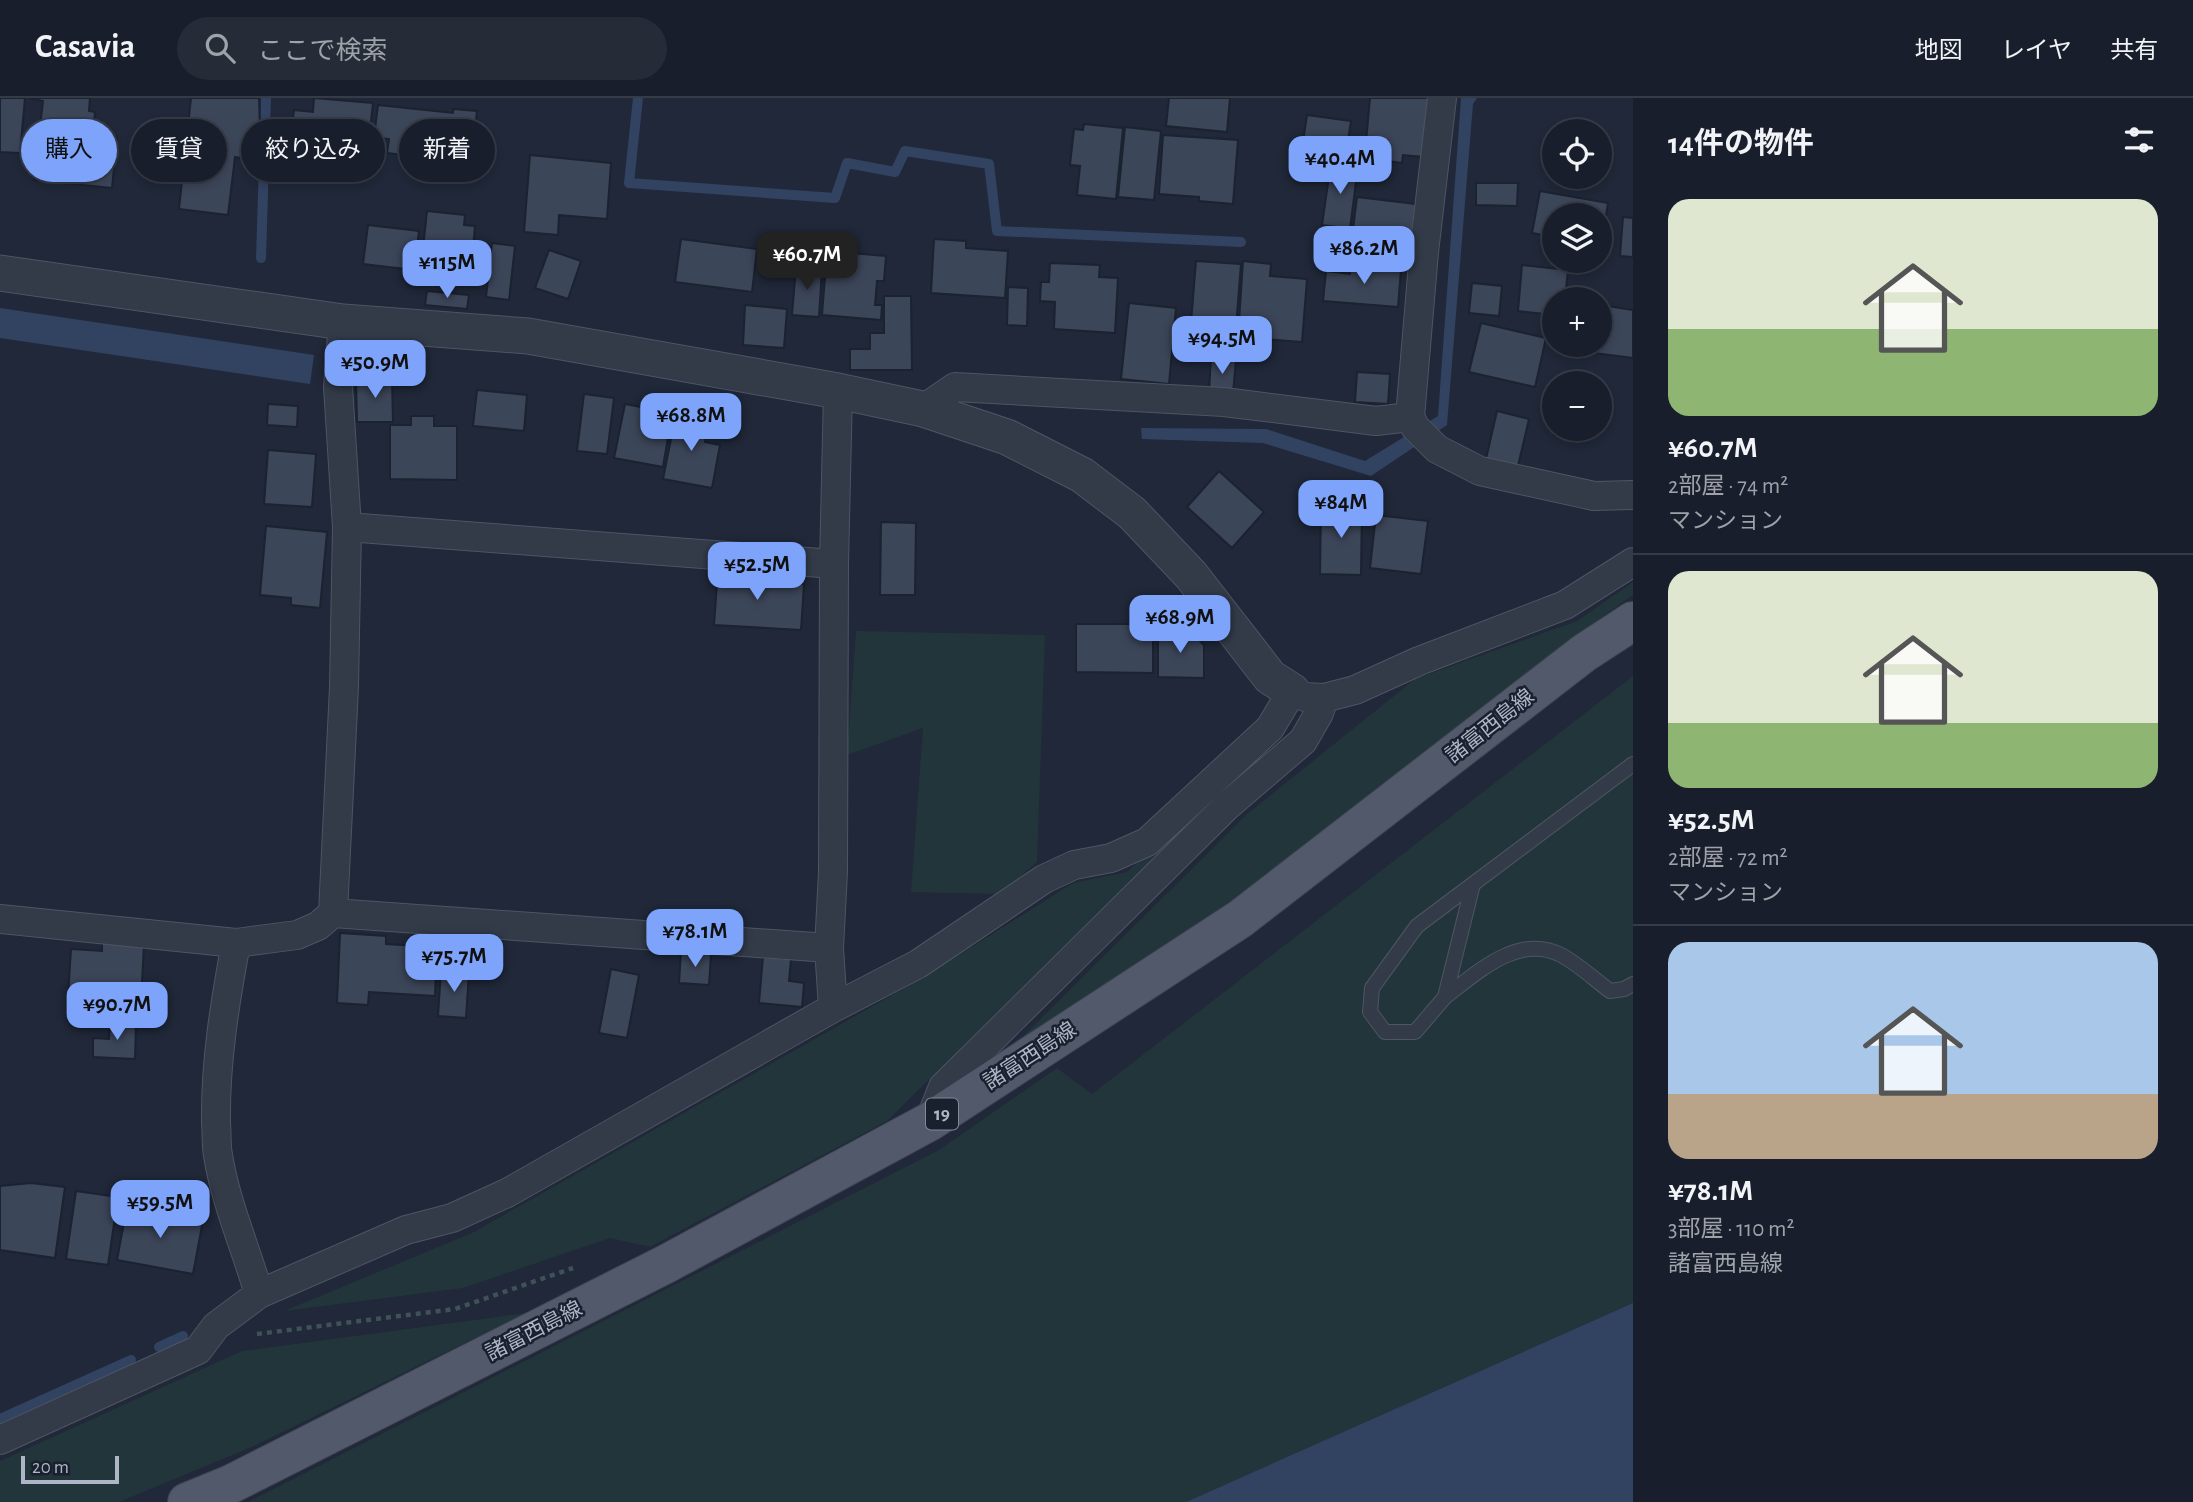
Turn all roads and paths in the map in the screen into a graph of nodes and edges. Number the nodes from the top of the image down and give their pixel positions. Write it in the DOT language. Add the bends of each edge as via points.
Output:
graph roads {
  1 [pos="1442,98"];
  2 [pos="0,273"];
  3 [pos="342,322"];
  4 [pos="838,391"];
  5 [pos="923,410"];
  6 [pos="1418,428"];
  7 [pos="1633,495"];
  8 [pos="347,527"];
  9 [pos="1633,562"];
  10 [pos="834,564"];
  11 [pos="1633,621"];
  12 [pos="1308,695"];
  13 [pos="1633,764"];
  14 [pos="1473,884"];
  15 [pos="333,913"];
  16 [pos="0,919"];
  17 [pos="236,943"];
  18 [pos="829,948"];
  19 [pos="1633,984"];
  20 [pos="1446,997"];
  21 [pos="833,1008"];
  22 [pos="929,1122"];
  23 [pos="576,1267"];
  24 [pos="258,1294"];
  25 [pos="216,1326"];
  26 [pos="0,1440"];
  27 [pos="187,1502"];
  1 -- 6 [label="street" via="1424,252"];
  2 -- 3 [label="street"];
  3 -- 4 [label="street" via="528,336"];
  3 -- 8 [label="street" via="338,387"];
  4 -- 5 [label="street"];
  4 -- 10 [label="street"];
  5 -- 6 [label="street" via="956,387 1224,402"];
  5 -- 12 [label="street" via="1007,437 1082,475 1132,513 1191,575 1270,677"];
  6 -- 7 [label="street" via="1437,449 1480,471 1594,496"];
  8 -- 10 [label="street"];
  8 -- 15 [label="street"];
  9 -- 12 [label="street" via="1565,605 1356,690"];
  10 -- 18 [label="street"];
  11 -- 22 [label="main road, 諸富西島線 / 19" via="1584,653 1240,919"];
  12 -- 21 [label="street" via="1147,842 1044,879 918,964"];
  12 -- 22 [label="street" via="1319,713 1303,741 1227,806 943,1087"];
  13 -- 14 [label="lane"];
  14 -- 20 [label="lane"];
  14 -- 20 [label="lane" via="1417,926 1372,988 1370,1012 1385,1032 1415,1032"];
  15 -- 17 [label="street" via="297,935"];
  15 -- 18 [label="street"];
  16 -- 17 [label="street"];
  17 -- 24 [label="street" via="216,1091 217,1154"];
  18 -- 21 [label="street"];
  19 -- 20 [label="lane" via="1609,991 1560,955 1535,948 1496,958"];
  21 -- 24 [label="street" via="507,1193 452,1218 406,1230"];
  22 -- 27 [label="main road, 諸富西島線 / 19" via="666,1264"];
  23 -- 25 [label="path" via="455,1309 251,1334"];
  24 -- 25 [label="street"];
  25 -- 26 [label="street" via="198,1350"];
}
